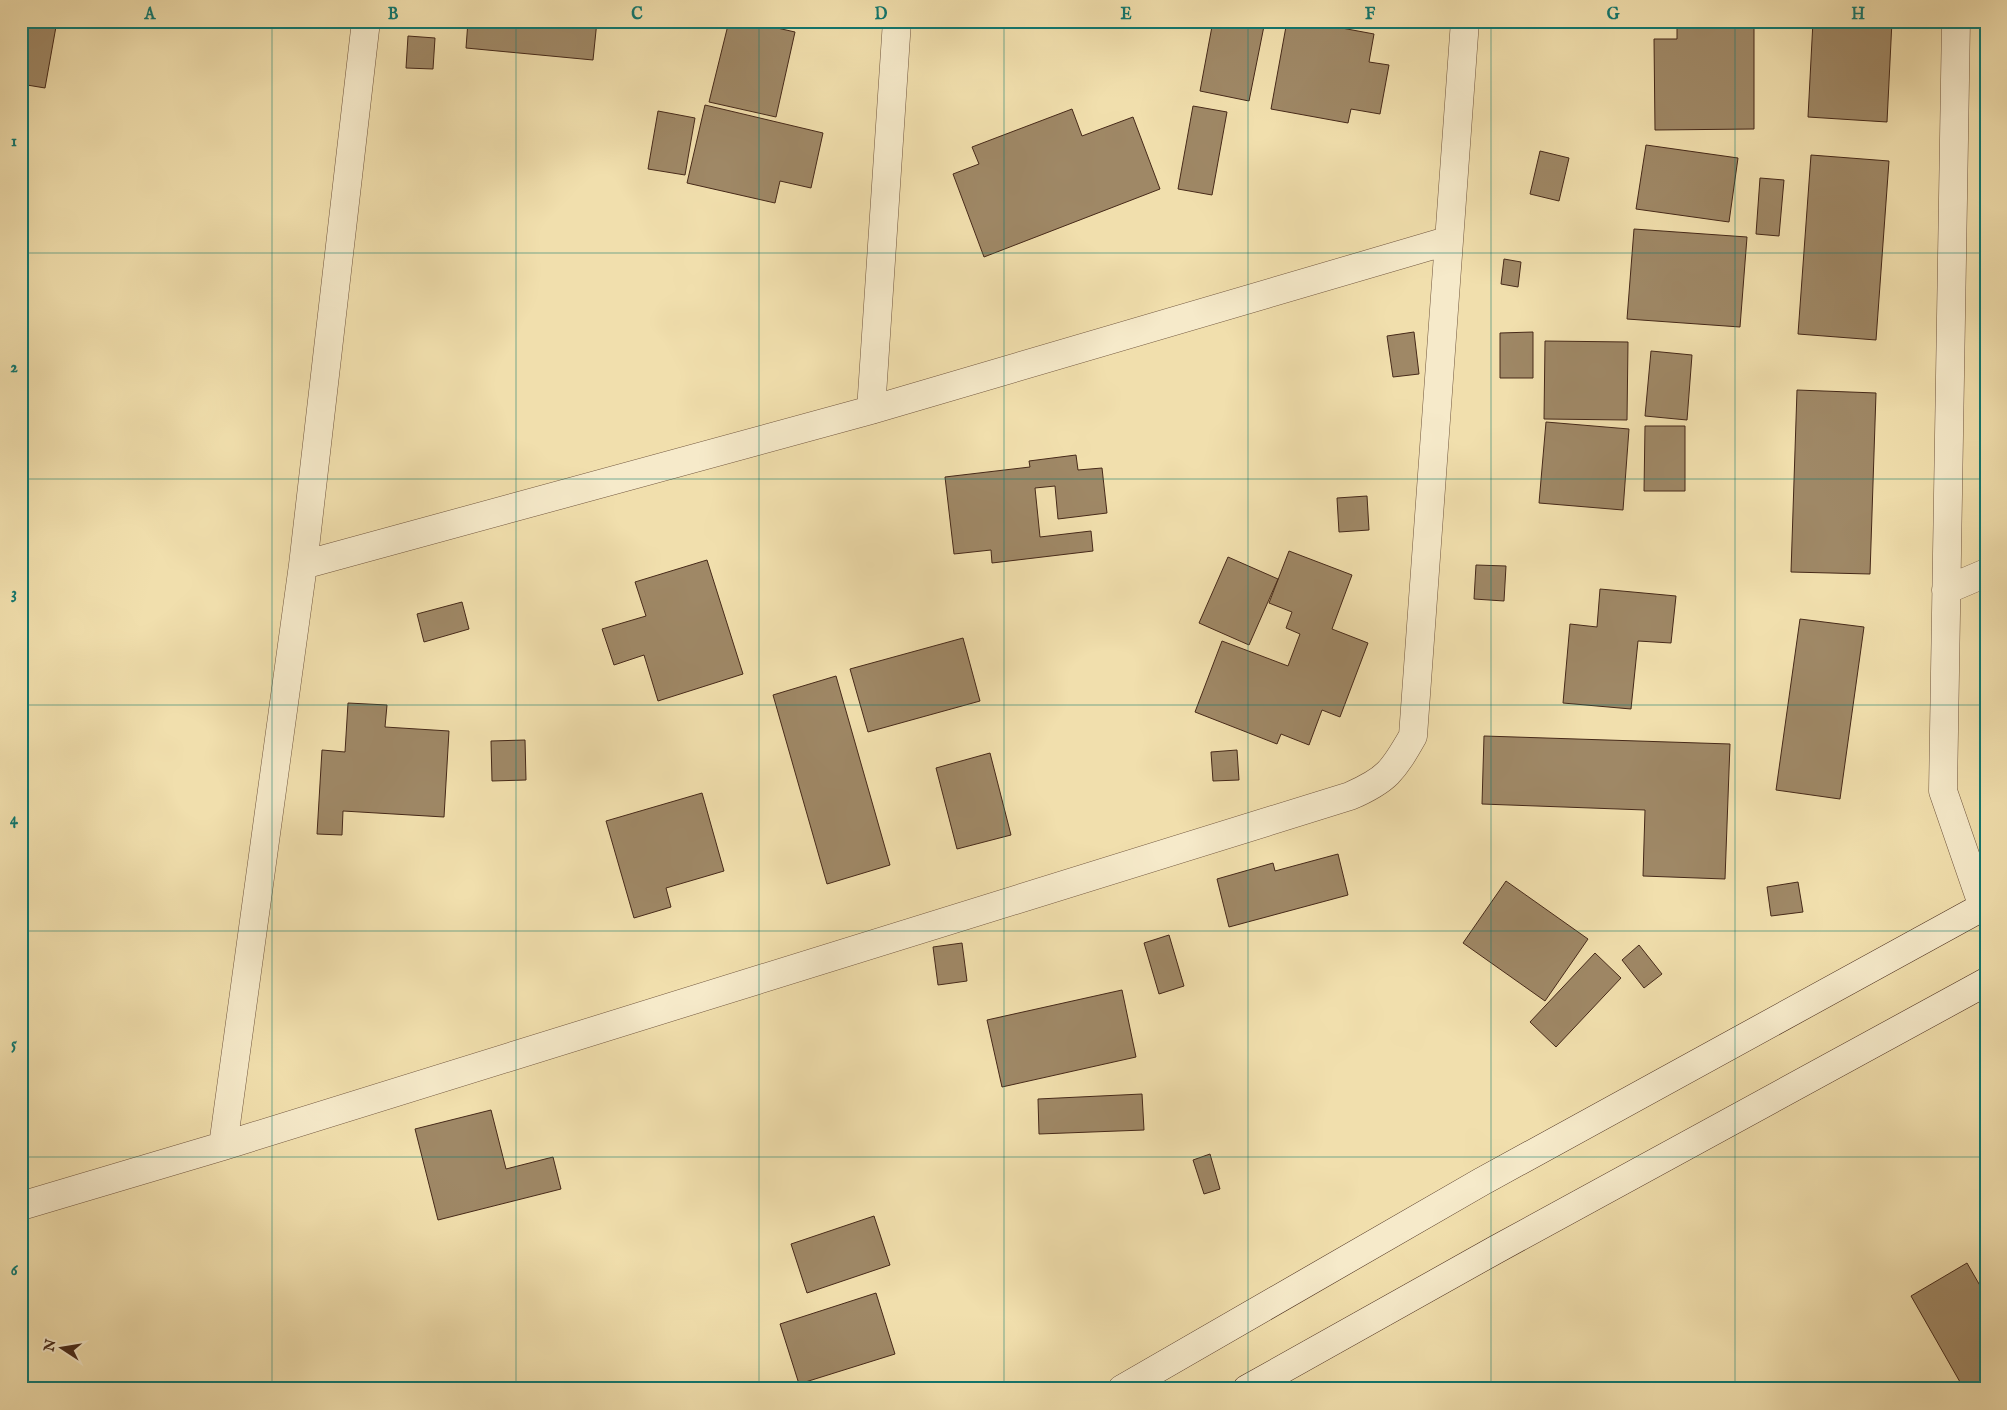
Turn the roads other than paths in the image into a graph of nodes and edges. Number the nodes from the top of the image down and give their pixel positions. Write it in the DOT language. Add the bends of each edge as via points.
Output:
graph roads {
  1 [pos="366,21"];
  2 [pos="898,21"];
  3 [pos="1465,21"];
  4 [pos="1956,21"];
  5 [pos="1447,241"];
  6 [pos="871,410"];
  7 [pos="303,565"];
  8 [pos="1986,573"];
  9 [pos="1946,590"];
  10 [pos="1984,906"];
  11 [pos="1986,982"];
  12 [pos="223,1146"];
  13 [pos="21,1206"];
  14 [pos="1122,1389"];
  15 [pos="1247,1389"];
  1 -- 7 [label="street"];
  2 -- 6 [label="street"];
  3 -- 5 [label="street"];
  4 -- 9 [label="street"];
  5 -- 6 [label="street"];
  5 -- 12 [label="street" via="1413,736 1394,769 1376,784 1331,802"];
  6 -- 7 [label="street"];
  7 -- 12 [label="street"];
  8 -- 9 [label="street"];
  9 -- 10 [label="street" via="1943,791"];
  10 -- 14 [label="street" via="1481,1182"];
  11 -- 15 [label="street"];
  12 -- 13 [label="street"];
}
